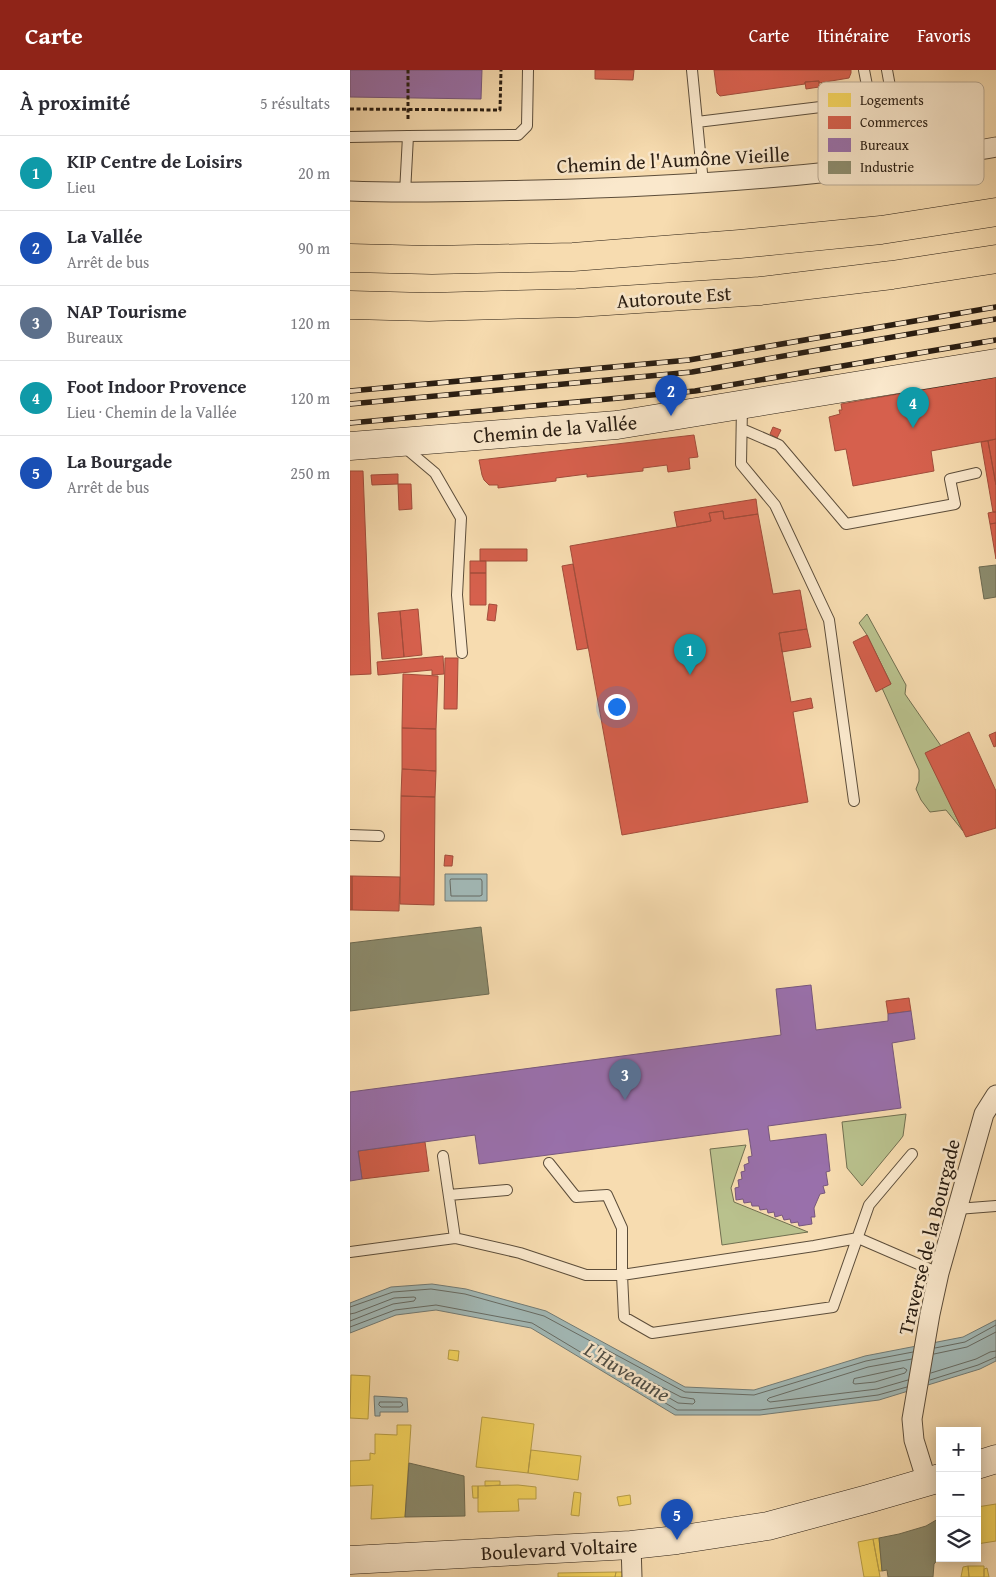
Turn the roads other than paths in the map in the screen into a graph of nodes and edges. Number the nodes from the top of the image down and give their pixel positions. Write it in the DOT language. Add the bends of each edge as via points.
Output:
graph roads {
  1 [pos="528,70"];
  2 [pos="692,70"];
  3 [pos="818,107"];
  4 [pos="697,122"];
  5 [pos="408,136"];
  6 [pos="350,137"];
  7 [pos="818,172"];
  8 [pos="703,183"];
  9 [pos="350,191"];
  10 [pos="405,193"];
  11 [pos="996,212"];
  12 [pos="350,258"];
  13 [pos="996,259"];
  14 [pos="350,304"];
  15 [pos="996,363"];
  16 [pos="742,417"];
  17 [pos="398,442"];
  18 [pos="350,446"];
  19 [pos="976,474"];
  20 [pos="462,653"];
  21 [pos="854,802"];
  22 [pos="350,834"];
  23 [pos="380,836"];
  24 [pos="996,1095"];
  25 [pos="912,1154"];
  26 [pos="443,1156"];
  27 [pos="549,1163"];
  28 [pos="507,1190"];
  29 [pos="449,1195"];
  30 [pos="996,1206"];
  31 [pos="957,1209"];
  32 [pos="455,1238"];
  33 [pos="858,1238"];
  34 [pos="350,1252"];
  35 [pos="939,1273"];
  36 [pos="622,1275"];
  37 [pos="996,1459"];
  38 [pos="981,1464"];
  39 [pos="933,1480"];
  40 [pos="631,1545"];
  41 [pos="359,1566"];
  42 [pos="632,1577"];
  1 -- 5 [label="lane" via="527,126 518,135"];
  2 -- 4 [label="lane"];
  3 -- 4 [label="lane"];
  4 -- 8 [label="lane"];
  5 -- 6 [label="lane"];
  5 -- 10 [label="lane"];
  7 -- 8 [label="street, Chemin de l'Aumône Vieille"];
  8 -- 10 [label="street, Chemin de l'Aumône Vieille"];
  9 -- 10 [label="street, Chemin de l'Aumône Vieille"];
  11 -- 12 [label="highway" via="881,230 592,255 432,260"];
  13 -- 14 [label="highway, Autoroute Est" via="760,291 577,303 429,307"];
  15 -- 16 [label="street, Chemin de la Vallée"];
  16 -- 17 [label="street, Chemin de la Vallée"];
  16 -- 19 [label="lane" via="779,445 846,524 955,504 950,479"];
  16 -- 21 [label="lane" via="741,464 775,505 829,620"];
  17 -- 18 [label="street, Chemin de la Vallée"];
  17 -- 20 [label="lane" via="435,473 461,518 457,595"];
  22 -- 23 [label="lane"];
  24 -- 31 [label="street, Traverse de la Bourgade" via="984,1114"];
  25 -- 33 [label="lane" via="869,1205"];
  26 -- 29 [label="lane"];
  27 -- 36 [label="lane" via="576,1197 607,1196 622,1228"];
  28 -- 29 [label="lane"];
  29 -- 32 [label="lane"];
  30 -- 31 [label="lane"];
  31 -- 35 [label="street, Traverse de la Bourgade"];
  32 -- 34 [label="lane"];
  32 -- 36 [label="lane" via="520,1253 586,1275"];
  33 -- 35 [label="lane"];
  33 -- 36 [label="lane"];
  33 -- 36 [label="lane" via="833,1307 652,1334 624,1317"];
  35 -- 39 [label="street, Traverse de la Bourgade" via="912,1419 914,1440"];
  37 -- 38 [label="street"];
  39 -- 40 [label="street, Boulevard Voltaire" via="768,1526"];
  40 -- 41 [label="street, Boulevard Voltaire"];
  40 -- 42 [label="street"];
}
